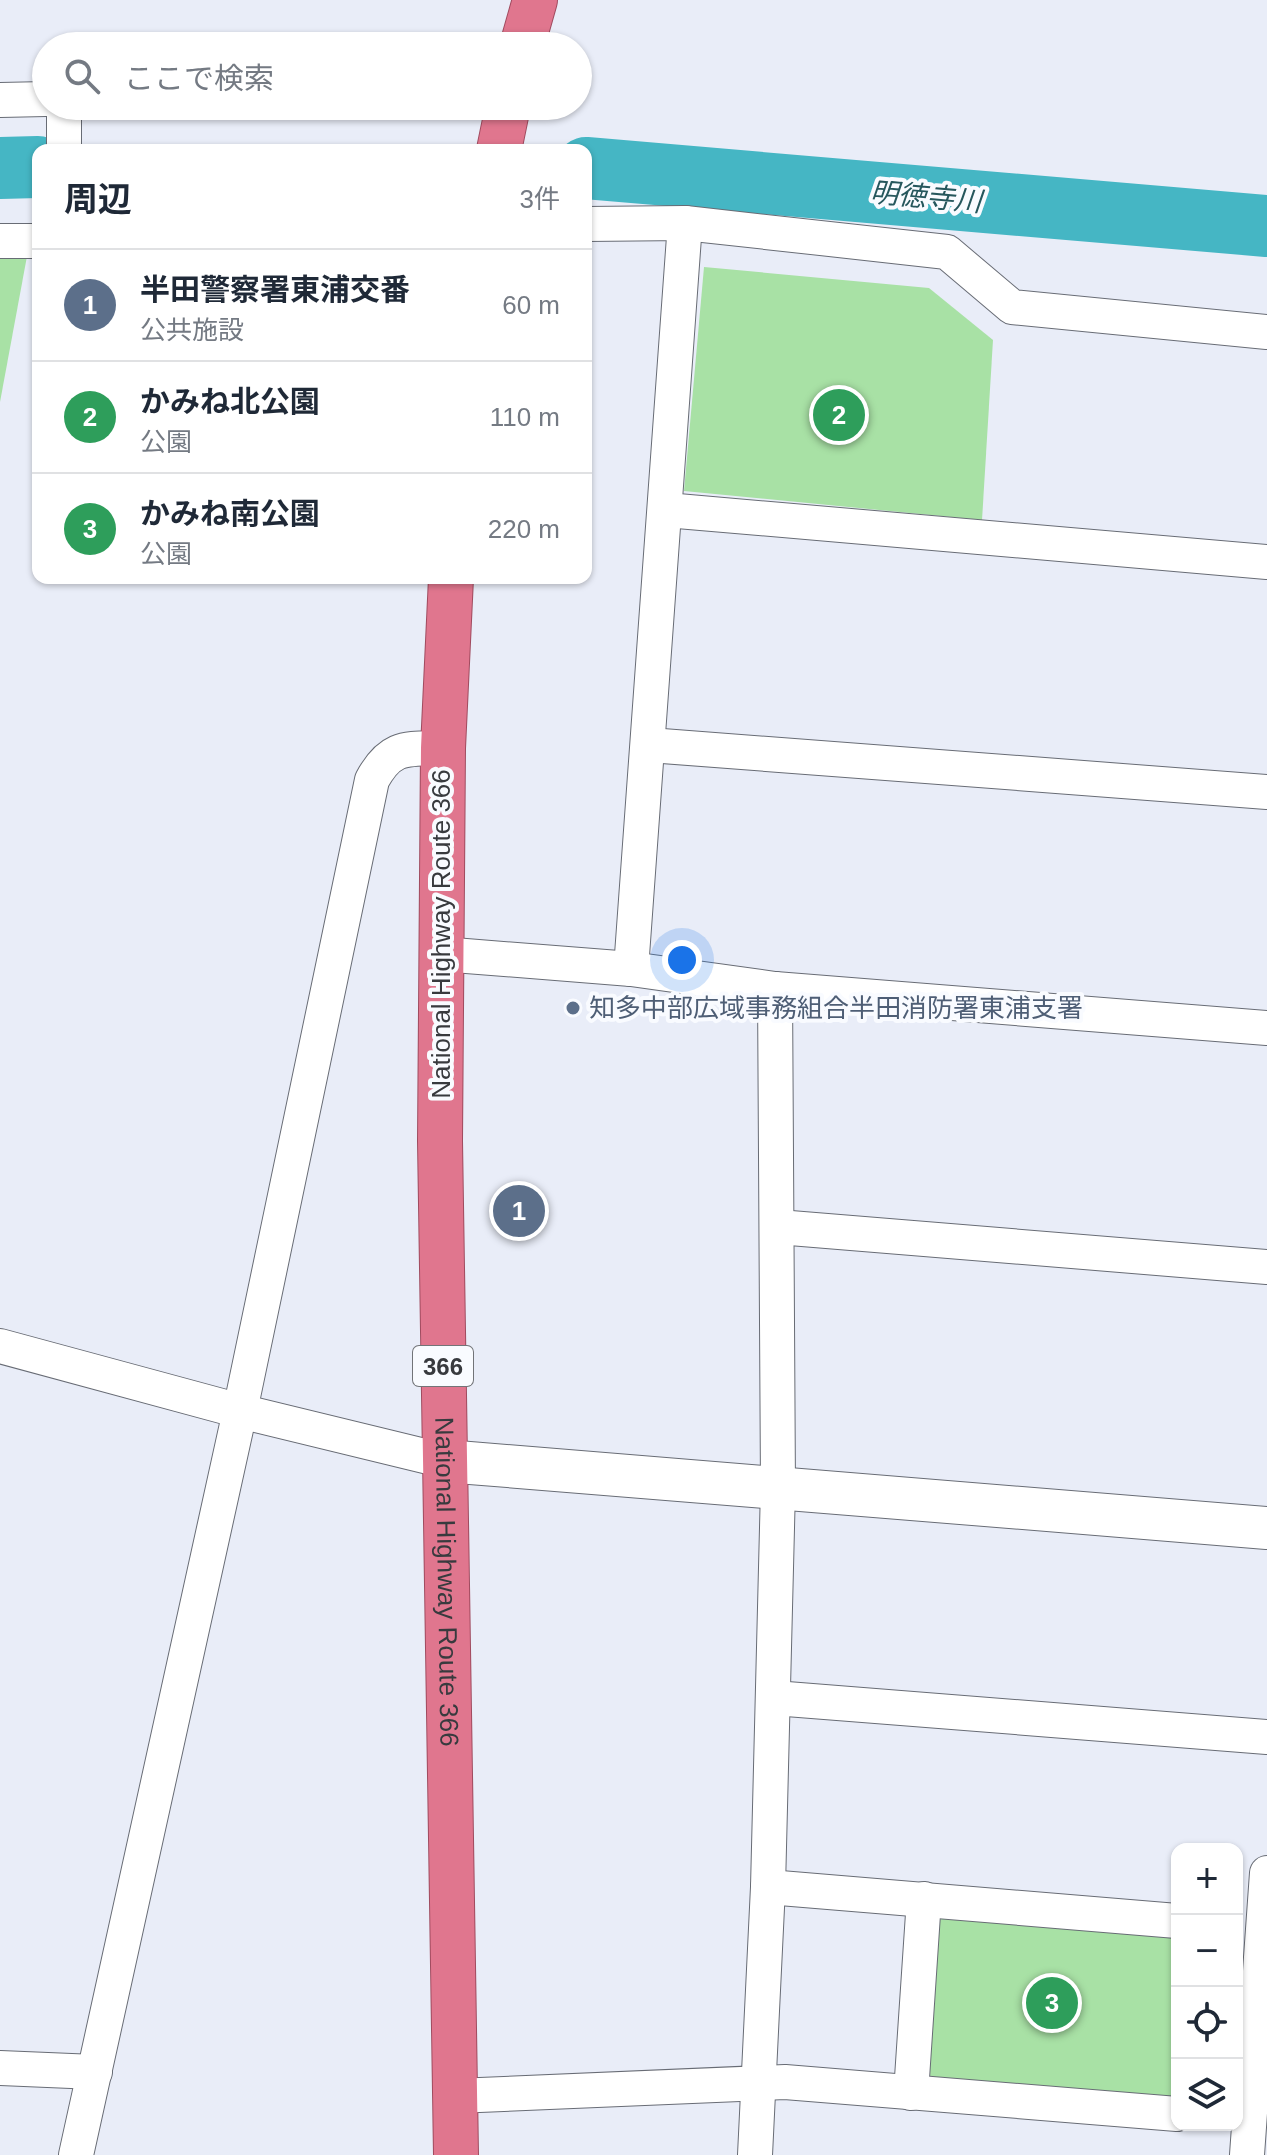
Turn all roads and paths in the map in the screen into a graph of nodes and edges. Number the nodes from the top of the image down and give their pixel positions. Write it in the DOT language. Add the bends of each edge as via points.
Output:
graph roads {
  1 [pos="535,0"];
  2 [pos="526,32"];
  3 [pos="32,99"];
  4 [pos="0,100"];
  5 [pos="64,120"];
  6 [pos="505,120"];
  7 [pos="64,144"];
  8 [pos="500,144"];
  9 [pos="685,223"];
  10 [pos="592,224"];
  11 [pos="0,241"];
  12 [pos="32,241"];
  13 [pos="1267,332"];
  14 [pos="666,510"];
  15 [pos="1267,562"];
  16 [pos="451,584"];
  17 [pos="649,745"];
  18 [pos="443,748"];
  19 [pos="1267,792"];
  20 [pos="441,954"];
  21 [pos="631,969"];
  22 [pos="775,989"];
  23 [pos="1267,1028"];
  24 [pos="778,1227"];
  25 [pos="1267,1267"];
  26 [pos="0,1346"];
  27 [pos="240,1411"];
  28 [pos="445,1461"];
  29 [pos="778,1488"];
  30 [pos="1267,1528"];
  31 [pos="774,1698"];
  32 [pos="1267,1737"];
  33 [pos="1267,1873"];
  34 [pos="768,1887"];
  35 [pos="924,1899"];
  36 [pos="1171,1920"];
  37 [pos="1250,1927"];
  38 [pos="0,2068"];
  39 [pos="95,2072"];
  40 [pos="759,2084"];
  41 [pos="911,2093"];
  42 [pos="455,2096"];
  43 [pos="1171,2114"];
  44 [pos="1251,2120"];
  45 [pos="76,2155"];
  46 [pos="456,2155"];
  47 [pos="755,2155"];
  48 [pos="1247,2155"];
  1 -- 2 [label="highway"];
  3 -- 4 [label="street"];
  5 -- 7 [label="street"];
  6 -- 8 [label="highway"];
  9 -- 10 [label="street"];
  9 -- 13 [label="street" via="947,252 1012,307"];
  9 -- 14 [label="street"];
  11 -- 12 [label="street"];
  14 -- 15 [label="street"];
  14 -- 17 [label="street"];
  16 -- 18 [label="highway, National Highway Route 366 / 366"];
  17 -- 19 [label="street"];
  17 -- 21 [label="street"];
  18 -- 20 [label="highway, National Highway Route 366 / 366"];
  18 -- 27 [label="street" via="392,753 372,780"];
  20 -- 21 [label="street"];
  20 -- 28 [label="highway, National Highway Route 366 / 366"];
  21 -- 22 [label="street"];
  22 -- 23 [label="street"];
  22 -- 24 [label="street"];
  24 -- 25 [label="street"];
  24 -- 29 [label="street"];
  26 -- 27 [label="street"];
  27 -- 28 [label="street"];
  27 -- 39 [label="street"];
  28 -- 29 [label="street"];
  28 -- 42 [label="highway, National Highway Route 366 / 366"];
  29 -- 30 [label="street"];
  29 -- 31 [label="street"];
  31 -- 32 [label="street"];
  31 -- 34 [label="street"];
  33 -- 37 [label="street"];
  34 -- 35 [label="street"];
  34 -- 40 [label="street"];
  35 -- 36 [label="street"];
  35 -- 41 [label="street"];
  37 -- 44 [label="street"];
  38 -- 39 [label="street"];
  39 -- 45 [label="street"];
  40 -- 41 [label="street"];
  40 -- 42 [label="street"];
  40 -- 47 [label="street"];
  41 -- 43 [label="street"];
  42 -- 46 [label="highway, National Highway Route 366 / 366"];
  44 -- 48 [label="street"];
}
